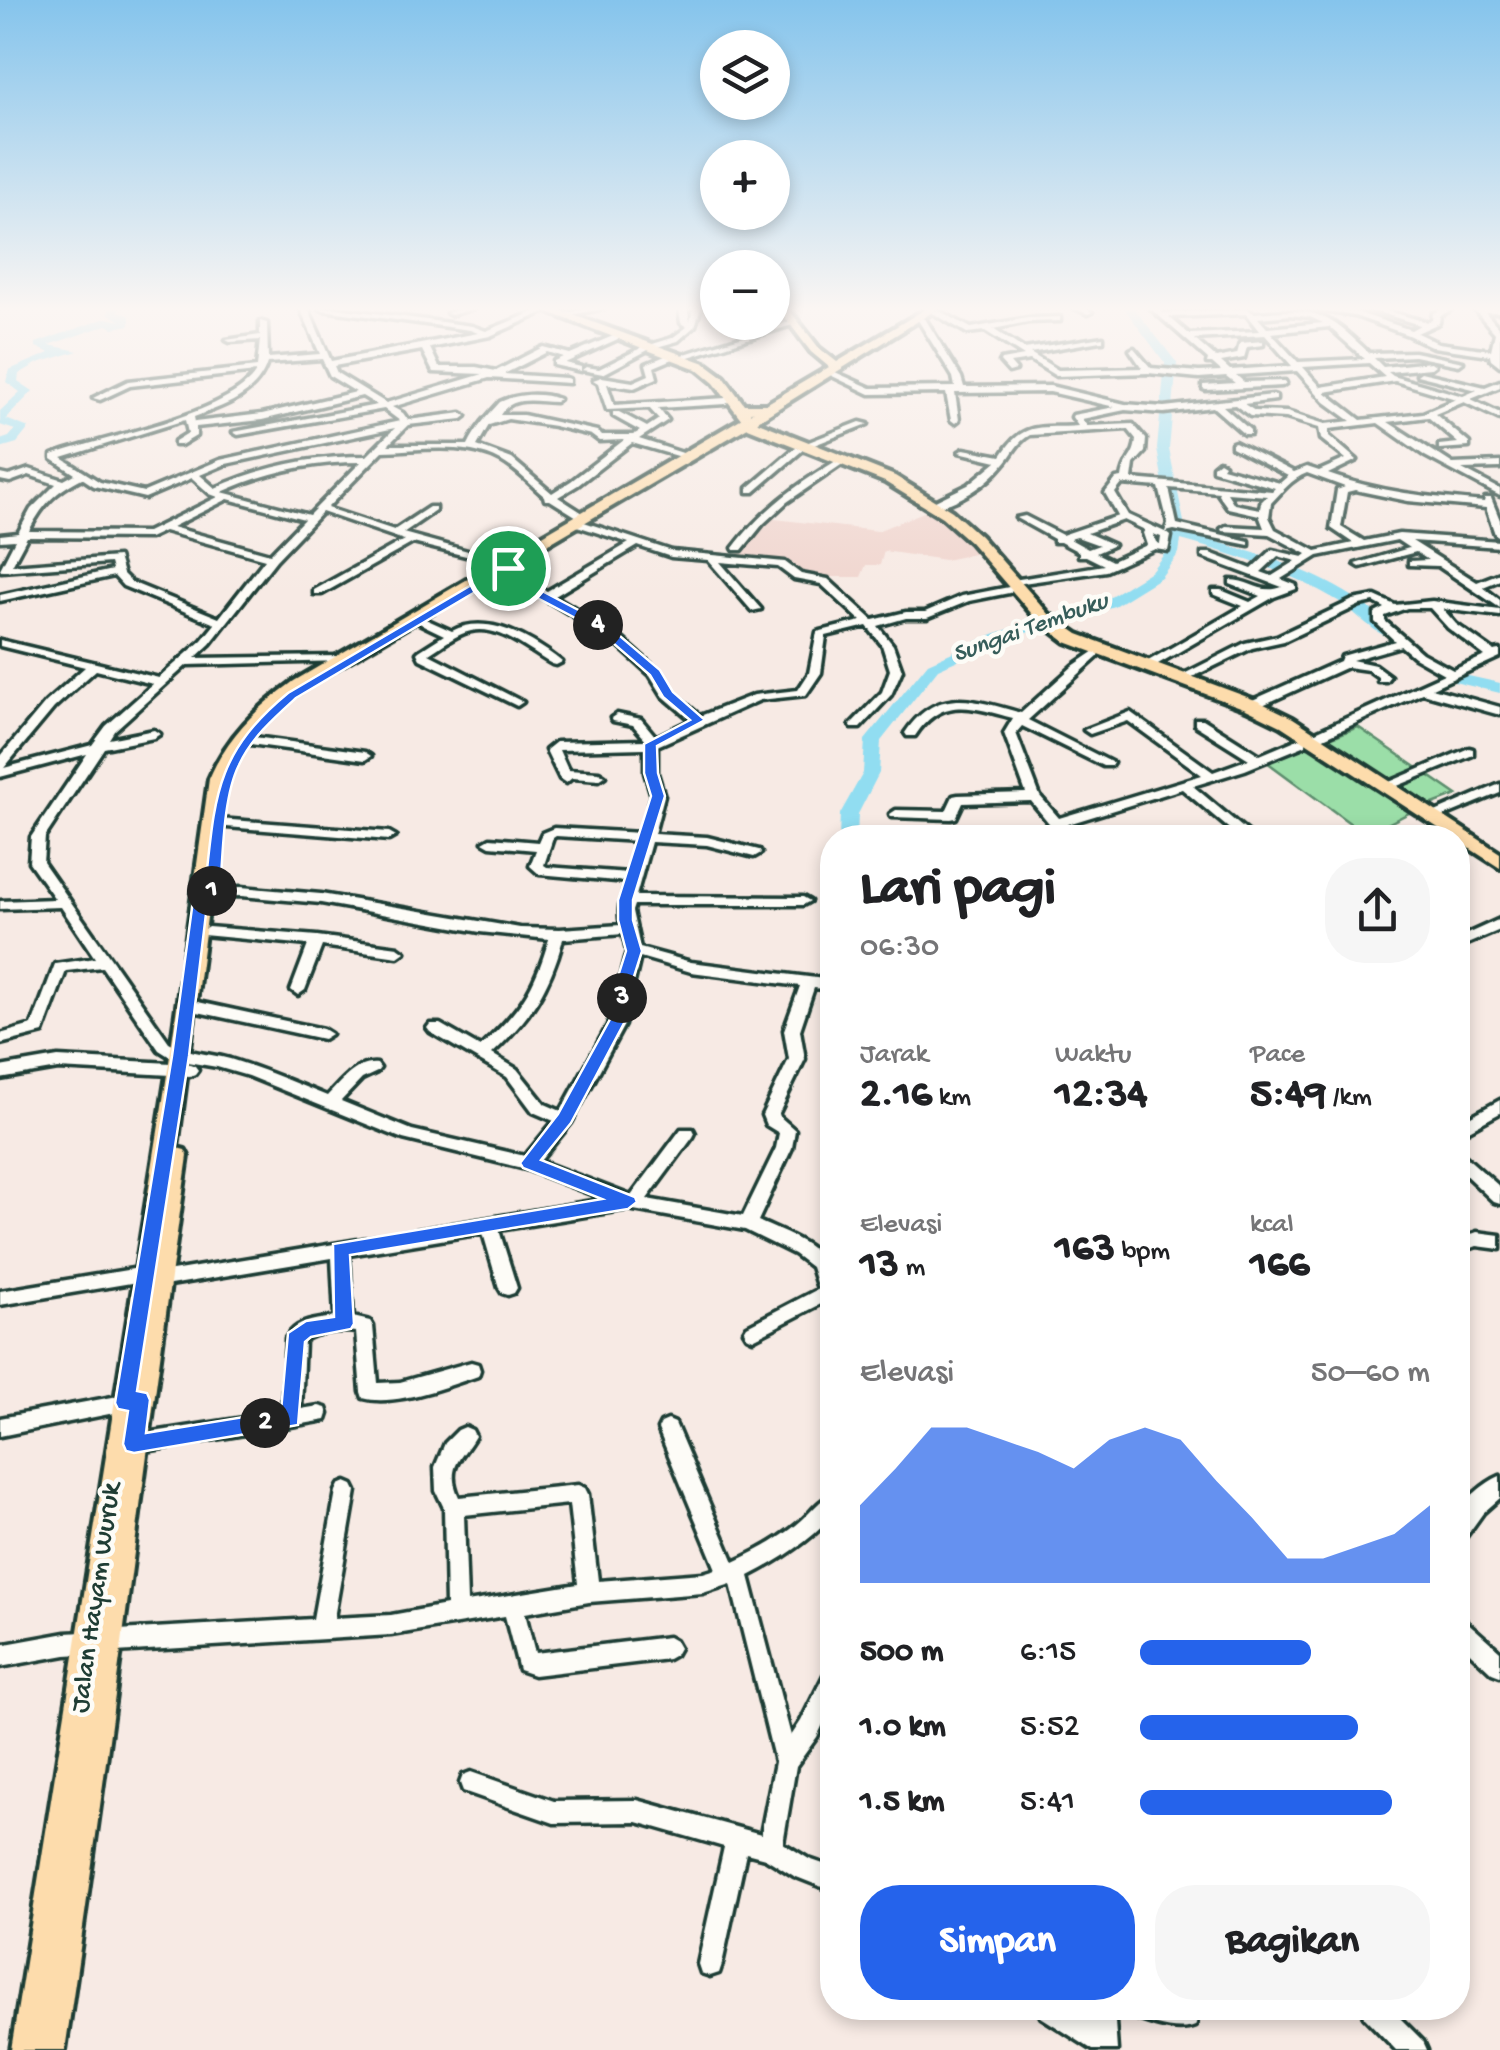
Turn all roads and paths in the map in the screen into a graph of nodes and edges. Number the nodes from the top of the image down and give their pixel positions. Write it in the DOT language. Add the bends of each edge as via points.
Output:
graph roads {
  1 [pos="223,404"];
  2 [pos="321,404"];
  3 [pos="382,404"];
  4 [pos="394,404"];
  5 [pos="501,404"];
  6 [pos="609,404"];
  7 [pos="730,404"];
  8 [pos="770,404"];
  9 [pos="773,404"];
  10 [pos="955,404"];
  11 [pos="1108,404"];
  12 [pos="1239,404"];
  13 [pos="1336,404"];
  14 [pos="1453,404"];
  15 [pos="1474,404"];
  16 [pos="651,405"];
  17 [pos="386,406"];
  18 [pos="1217,406"];
  19 [pos="767,407"];
  20 [pos="1125,408"];
  21 [pos="685,412"];
  22 [pos="616,414"];
  23 [pos="1430,414"];
  24 [pos="462,416"];
  25 [pos="1500,416"];
  26 [pos="494,418"];
  27 [pos="742,418"];
  28 [pos="190,420"];
  29 [pos="664,420"];
  30 [pos="955,420"];
  31 [pos="1380,420"];
  32 [pos="1358,422"];
  33 [pos="405,423"];
  34 [pos="863,424"];
  35 [pos="1324,427"];
  36 [pos="1085,430"];
  37 [pos="646,431"];
  38 [pos="238,432"];
  39 [pos="1246,432"];
  40 [pos="631,438"];
  41 [pos="178,443"];
  42 [pos="1236,445"];
  43 [pos="802,447"];
  44 [pos="380,448"];
  45 [pos="1442,448"];
  46 [pos="470,450"];
  47 [pos="964,452"];
  48 [pos="687,456"];
  49 [pos="1004,458"];
  50 [pos="370,459"];
  51 [pos="840,463"];
  52 [pos="1219,464"];
  53 [pos="1500,465"];
  54 [pos="1451,466"];
  55 [pos="1191,472"];
  56 [pos="192,474"];
  57 [pos="1321,474"];
  58 [pos="82,475"];
  59 [pos="1294,475"];
  60 [pos="0,477"];
  61 [pos="1127,480"];
  62 [pos="1480,482"];
  63 [pos="64,483"];
  64 [pos="1172,484"];
  65 [pos="1355,488"];
  66 [pos="751,490"];
  67 [pos="903,490"];
  68 [pos="1280,490"];
  69 [pos="213,492"];
  70 [pos="1499,492"];
  71 [pos="1223,494"];
  72 [pos="225,497"];
  73 [pos="548,498"];
  74 [pos="934,505"];
  75 [pos="1491,506"];
  76 [pos="432,510"];
  77 [pos="315,513"];
  78 [pos="1264,514"];
  79 [pos="1124,517"];
  80 [pos="1021,518"];
  81 [pos="582,521"];
  82 [pos="166,529"];
  83 [pos="1172,529"];
  84 [pos="1151,530"];
  85 [pos="1271,530"];
  86 [pos="964,532"];
  87 [pos="395,534"];
  88 [pos="1079,534"];
  89 [pos="1500,534"];
  90 [pos="24,535"];
  91 [pos="149,535"];
  92 [pos="1215,535"];
  93 [pos="1399,537"];
  94 [pos="0,538"];
  95 [pos="412,540"];
  96 [pos="1058,540"];
  97 [pos="1245,543"];
  98 [pos="635,544"];
  99 [pos="1363,544"];
  100 [pos="1500,544"];
  101 [pos="1154,546"];
  102 [pos="738,548"];
  103 [pos="1258,549"];
  104 [pos="1417,549"];
  105 [pos="1084,554"];
  106 [pos="1315,554"];
  107 [pos="1206,555"];
  108 [pos="120,557"];
  109 [pos="272,558"];
  110 [pos="711,558"];
  111 [pos="1270,559"];
  112 [pos="1303,560"];
  113 [pos="1440,563"];
  114 [pos="1360,564"];
  115 [pos="1412,564"];
  116 [pos="1109,567"];
  117 [pos="6,569"];
  118 [pos="501,569"];
  119 [pos="1255,572"];
  120 [pos="1500,576"];
  121 [pos="1274,579"];
  122 [pos="1234,582"];
  123 [pos="1011,586"];
  124 [pos="1476,586"];
  125 [pos="318,592"];
  126 [pos="1218,592"];
  127 [pos="1270,595"];
  128 [pos="0,596"];
  129 [pos="547,596"];
  130 [pos="1431,602"];
  131 [pos="1250,604"];
  132 [pos="1391,607"];
  133 [pos="756,609"];
  134 [pos="1500,609"];
  135 [pos="421,620"];
  136 [pos="220,622"];
  137 [pos="870,623"];
  138 [pos="1044,623"];
  139 [pos="452,635"];
  140 [pos="1401,643"];
  141 [pos="1,644"];
  142 [pos="1094,654"];
  143 [pos="1496,654"];
  144 [pos="341,659"];
  145 [pos="1118,659"];
  146 [pos="186,662"];
  147 [pos="556,662"];
  148 [pos="1346,663"];
  149 [pos="1147,666"];
  150 [pos="92,667"];
  151 [pos="1452,674"];
  152 [pos="1182,678"];
  153 [pos="1382,678"];
  154 [pos="160,682"];
  155 [pos="1421,689"];
  156 [pos="517,702"];
  157 [pos="1252,704"];
  158 [pos="1500,712"];
  159 [pos="617,718"];
  160 [pos="1019,719"];
  161 [pos="699,720"];
  162 [pos="1199,722"];
  163 [pos="856,725"];
  164 [pos="1090,730"];
  165 [pos="911,733"];
  166 [pos="154,734"];
  167 [pos="247,740"];
  168 [pos="1307,740"];
  169 [pos="652,743"];
  170 [pos="97,747"];
  171 [pos="1469,752"];
  172 [pos="365,756"];
  173 [pos="1258,760"];
  174 [pos="1106,762"];
  175 [pos="0,769"];
  176 [pos="599,776"];
  177 [pos="1210,776"];
  178 [pos="1184,785"];
  179 [pos="1500,788"];
  180 [pos="1388,792"];
  181 [pos="1034,798"];
  182 [pos="896,814"];
  183 [pos="1432,816"];
  184 [pos="220,823"];
  185 [pos="1055,824"];
  186 [pos="1233,825"];
  187 [pos="1428,825"];
  188 [pos="1445,825"];
  189 [pos="389,836"];
  190 [pos="645,838"];
  191 [pos="490,842"];
  192 [pos="1470,842"];
  193 [pos="543,846"];
  194 [pos="754,853"];
  195 [pos="1470,855"];
  196 [pos="1500,862"];
  197 [pos="1500,876"];
  198 [pos="632,878"];
  199 [pos="207,892"];
  200 [pos="626,900"];
  201 [pos="803,901"];
  202 [pos="61,903"];
  203 [pos="0,905"];
  204 [pos="1500,924"];
  205 [pos="627,929"];
  206 [pos="208,932"];
  207 [pos="557,934"];
  208 [pos="1470,938"];
  209 [pos="317,941"];
  210 [pos="634,951"];
  211 [pos="398,952"];
  212 [pos="106,962"];
  213 [pos="808,983"];
  214 [pos="820,984"];
  215 [pos="298,990"];
  216 [pos="198,1007"];
  217 [pos="435,1028"];
  218 [pos="323,1034"];
  219 [pos="0,1040"];
  220 [pos="482,1054"];
  221 [pos="185,1063"];
  222 [pos="372,1068"];
  223 [pos="0,1073"];
  224 [pos="329,1104"];
  225 [pos="1500,1106"];
  226 [pos="565,1119"];
  227 [pos="1470,1123"];
  228 [pos="687,1134"];
  229 [pos="529,1163"];
  230 [pos="1470,1169"];
  231 [pos="1500,1197"];
  232 [pos="631,1203"];
  233 [pos="748,1224"];
  234 [pos="489,1225"];
  235 [pos="1470,1241"];
  236 [pos="1500,1242"];
  237 [pos="340,1249"];
  238 [pos="820,1268"];
  239 [pos="151,1277"];
  240 [pos="508,1288"];
  241 [pos="820,1297"];
  242 [pos="0,1298"];
  243 [pos="344,1324"];
  244 [pos="753,1331"];
  245 [pos="471,1370"];
  246 [pos="133,1401"];
  247 [pos="319,1414"];
  248 [pos="290,1419"];
  249 [pos="0,1427"];
  250 [pos="668,1429"];
  251 [pos="466,1436"];
  252 [pos="134,1444"];
  253 [pos="1500,1484"];
  254 [pos="346,1490"];
  255 [pos="1470,1502"];
  256 [pos="454,1507"];
  257 [pos="820,1516"];
  258 [pos="734,1573"];
  259 [pos="589,1592"];
  260 [pos="512,1603"];
  261 [pos="457,1613"];
  262 [pos="322,1629"];
  263 [pos="1470,1638"];
  264 [pos="101,1642"];
  265 [pos="668,1648"];
  266 [pos="0,1656"];
  267 [pos="1500,1665"];
  268 [pos="820,1707"];
  269 [pos="786,1762"];
  270 [pos="471,1783"];
  271 [pos="737,1842"];
  272 [pos="770,1848"];
  273 [pos="820,1875"];
  274 [pos="710,1964"];
  275 [pos="1067,2020"];
  276 [pos="1103,2020"];
  277 [pos="1385,2020"];
  278 [pos="1105,2046"];
  279 [pos="28,2050"];
  280 [pos="48,2050"];
  281 [pos="1414,2050"];
  1 -- 28 [label="street"];
  2 -- 28 [label="street" via="262,417"];
  3 -- 17 [label="street"];
  4 -- 17 [label="street"];
  5 -- 26 [label="street"];
  6 -- 16 [label="street"];
  7 -- 27 [label="highway"];
  8 -- 27 [label="main road"];
  9 -- 19 [label="main road"];
  10 -- 30 [label="street"];
  11 -- 20 [label="street"];
  12 -- 18 [label="street"];
  12 -- 35 [label="street" via="1253,414 1286,414"];
  13 -- 32 [label="street"];
  14 -- 23 [label="street"];
  15 -- 25 [label="street"];
  16 -- 27 [label="street"];
  16 -- 29 [label="street"];
  17 -- 33 [label="street"];
  17 -- 38 [label="street"];
  18 -- 20 [label="street"];
  18 -- 39 [label="street"];
  19 -- 27 [label="highway"];
  20 -- 36 [label="street" via="1078,415"];
  21 -- 29 [label="street"];
  22 -- 37 [label="street"];
  23 -- 31 [label="street"];
  23 -- 45 [label="street" via="1466,445"];
  24 -- 33 [label="street"];
  26 -- 40 [label="street" via="546,420 599,438"];
  26 -- 46 [label="street"];
  27 -- 43 [label="highway"];
  27 -- 48 [label="main road, Jalan Hayam Wuruk"];
  27 -- 81 [label="main road, Jalan Hayam Wuruk"];
  28 -- 41 [label="street" via="193,434"];
  28 -- 58 [label="street" via="55,458"];
  29 -- 37 [label="street"];
  31 -- 32 [label="street"];
  31 -- 54 [label="street"];
  32 -- 35 [label="street"];
  33 -- 44 [label="street"];
  33 -- 56 [label="street"];
  34 -- 43 [label="street"];
  35 -- 57 [label="street" via="1324,437 1352,460"];
  36 -- 49 [label="street" via="1024,433"];
  36 -- 61 [label="street" via="1136,431 1140,452 1129,463"];
  37 -- 40 [label="street"];
  40 -- 48 [label="street"];
  40 -- 73 [label="street"];
  42 -- 59 [label="street"];
  43 -- 51 [label="highway"];
  43 -- 66 [label="street"];
  43 -- 67 [label="highway"];
  44 -- 46 [label="street"];
  44 -- 50 [label="street"];
  46 -- 73 [label="street" via="501,456"];
  47 -- 49 [label="street"];
  48 -- 81 [label="main road, Jalan Hayam Wuruk"];
  49 -- 74 [label="street" via="962,494"];
  50 -- 69 [label="street" via="274,467"];
  50 -- 77 [label="street"];
  51 -- 67 [label="highway"];
  51 -- 102 [label="street" via="765,515"];
  52 -- 68 [label="street"];
  53 -- 54 [label="street"];
  54 -- 62 [label="street"];
  55 -- 64 [label="street"];
  56 -- 58 [label="street" via="145,495"];
  56 -- 69 [label="street"];
  57 -- 59 [label="street"];
  57 -- 65 [label="street"];
  58 -- 63 [label="street"];
  59 -- 68 [label="street"];
  60 -- 63 [label="street" via="29,472"];
  61 -- 64 [label="street"];
  61 -- 79 [label="street" via="1110,493"];
  62 -- 70 [label="street"];
  62 -- 75 [label="street"];
  63 -- 90 [label="street" via="34,512"];
  64 -- 68 [label="street"];
  64 -- 83 [label="street"];
  65 -- 75 [label="street"];
  65 -- 99 [label="street" via="1342,490 1336,525"];
  67 -- 74 [label="highway"];
  67 -- 86 [label="highway"];
  68 -- 78 [label="street"];
  69 -- 72 [label="street"];
  71 -- 78 [label="street" via="1231,506"];
  72 -- 77 [label="street"];
  72 -- 82 [label="street"];
  73 -- 81 [label="street"];
  74 -- 86 [label="highway"];
  75 -- 89 [label="street"];
  76 -- 87 [label="street"];
  77 -- 87 [label="street"];
  77 -- 109 [label="street"];
  78 -- 85 [label="street"];
  79 -- 84 [label="street"];
  79 -- 88 [label="street"];
  80 -- 96 [label="street"];
  81 -- 98 [label="street"];
  81 -- 118 [label="main road, Jalan Hayam Wuruk"];
  82 -- 91 [label="street"];
  82 -- 109 [label="street"];
  83 -- 84 [label="street"];
  83 -- 92 [label="street"];
  83 -- 101 [label="street" via="1164,549"];
  84 -- 101 [label="street"];
  85 -- 92 [label="street" via="1220,528"];
  85 -- 106 [label="street"];
  86 -- 123 [label="highway"];
  87 -- 95 [label="street"];
  88 -- 96 [label="street"];
  88 -- 105 [label="street" via="1109,546"];
  90 -- 91 [label="street"];
  90 -- 94 [label="street"];
  90 -- 117 [label="street"];
  91 -- 108 [label="street"];
  92 -- 97 [label="street"];
  93 -- 99 [label="street"];
  93 -- 100 [label="street"];
  93 -- 104 [label="street"];
  95 -- 118 [label="street"];
  95 -- 125 [label="street"];
  96 -- 105 [label="street"];
  98 -- 110 [label="street"];
  98 -- 129 [label="street"];
  99 -- 106 [label="street"];
  101 -- 116 [label="street"];
  103 -- 111 [label="street"];
  104 -- 113 [label="street"];
  104 -- 114 [label="street"];
  105 -- 116 [label="street"];
  106 -- 112 [label="street"];
  107 -- 119 [label="street"];
  108 -- 117 [label="street"];
  108 -- 128 [label="street"];
  108 -- 136 [label="street" via="127,584"];
  109 -- 136 [label="street"];
  110 -- 133 [label="street"];
  110 -- 137 [label="street" via="781,564 798,577 824,581"];
  111 -- 112 [label="street"];
  111 -- 119 [label="street"];
  112 -- 121 [label="street"];
  113 -- 115 [label="street"];
  113 -- 124 [label="street"];
  116 -- 123 [label="street"];
  117 -- 128 [label="street"];
  118 -- 129 [label="street"];
  118 -- 135 [label="main road, Jalan Hayam Wuruk"];
  118 -- 144 [label="main road, Jalan Hayam Wuruk"];
  119 -- 121 [label="street"];
  120 -- 124 [label="street"];
  121 -- 127 [label="street" via="1292,588"];
  122 -- 127 [label="street"];
  123 -- 137 [label="street" via="927,616"];
  123 -- 138 [label="highway"];
  124 -- 134 [label="street"];
  126 -- 131 [label="street"];
  127 -- 131 [label="street"];
  129 -- 161 [label="street" via="621,642"];
  130 -- 132 [label="street"];
  130 -- 134 [label="street"];
  130 -- 143 [label="street" via="1452,626"];
  131 -- 149 [label="street"];
  132 -- 140 [label="street" via="1378,620"];
  132 -- 152 [label="street" via="1376,599 1352,605"];
  135 -- 139 [label="street"];
  135 -- 167 [label="main road, Jalan Hayam Wuruk" via="292,696"];
  136 -- 146 [label="street"];
  137 -- 161 [label="street" via="819,636 820,658 802,693 758,697"];
  137 -- 163 [label="street" via="896,670"];
  138 -- 142 [label="highway"];
  138 -- 145 [label="highway"];
  139 -- 147 [label="street" via="483,624"];
  139 -- 156 [label="street" via="424,657"];
  140 -- 148 [label="street" via="1354,654"];
  140 -- 151 [label="street"];
  141 -- 150 [label="street"];
  142 -- 145 [label="highway"];
  142 -- 160 [label="street"];
  143 -- 151 [label="street"];
  144 -- 146 [label="street"];
  144 -- 199 [label="main road, Jalan Hayam Wuruk" via="270,704 229,751 217,779"];
  145 -- 149 [label="highway"];
  145 -- 168 [label="highway"];
  146 -- 154 [label="street"];
  148 -- 153 [label="street" via="1371,667"];
  148 -- 157 [label="street"];
  149 -- 152 [label="highway"];
  150 -- 154 [label="street"];
  150 -- 175 [label="street" via="50,705"];
  151 -- 155 [label="street"];
  152 -- 157 [label="highway"];
  154 -- 170 [label="street"];
  155 -- 158 [label="street"];
  155 -- 168 [label="street"];
  157 -- 168 [label="highway"];
  159 -- 169 [label="street" via="637,722"];
  160 -- 165 [label="street" via="955,702 926,713"];
  160 -- 174 [label="street"];
  160 -- 181 [label="street" via="1012,744"];
  161 -- 169 [label="street"];
  162 -- 173 [label="street"];
  164 -- 177 [label="street" via="1130,716"];
  166 -- 170 [label="street"];
  167 -- 172 [label="street"];
  167 -- 184 [label="main road, Jalan Hayam Wuruk" via="231,765"];
  168 -- 173 [label="street"];
  168 -- 180 [label="highway"];
  169 -- 176 [label="street" via="552,750 565,777"];
  169 -- 190 [label="street" via="658,796"];
  170 -- 175 [label="street"];
  170 -- 202 [label="street" via="34,849"];
  171 -- 180 [label="street"];
  173 -- 177 [label="street"];
  177 -- 178 [label="street"];
  178 -- 185 [label="street"];
  178 -- 186 [label="street"];
  179 -- 183 [label="street"];
  180 -- 183 [label="highway"];
  180 -- 187 [label="highway"];
  181 -- 182 [label="street" via="958,799 952,815"];
  181 -- 185 [label="street"];
  183 -- 188 [label="highway"];
  184 -- 189 [label="street"];
  184 -- 199 [label="main road, Jalan Hayam Wuruk"];
  190 -- 193 [label="street" via="554,832"];
  190 -- 194 [label="street" via="714,842"];
  190 -- 198 [label="street"];
  191 -- 193 [label="street"];
  192 -- 196 [label="highway"];
  193 -- 198 [label="street" via="541,870"];
  195 -- 197 [label="highway"];
  198 -- 200 [label="street"];
  199 -- 206 [label="main road, Jalan Hayam Wuruk"];
  199 -- 207 [label="street" via="337,902"];
  199 -- 221 [label="main road, Jalan Hayam Wuruk"];
  200 -- 201 [label="street"];
  200 -- 205 [label="street"];
  202 -- 203 [label="street"];
  202 -- 212 [label="street"];
  204 -- 208 [label="street"];
  205 -- 207 [label="street"];
  205 -- 210 [label="street"];
  206 -- 209 [label="street"];
  206 -- 216 [label="main road, Jalan Hayam Wuruk"];
  207 -- 220 [label="street" via="532,1006"];
  209 -- 211 [label="street"];
  209 -- 215 [label="street"];
  210 -- 213 [label="street" via="692,967"];
  210 -- 226 [label="street" via="620,1018"];
  212 -- 219 [label="street" via="60,967 38,1029"];
  212 -- 221 [label="street" via="164,1046"];
  213 -- 214 [label="street"];
  213 -- 233 [label="street" via="792,1030 797,1059 770,1115 787,1130 784,1148"];
  216 -- 218 [label="street"];
  216 -- 221 [label="main road, Jalan Hayam Wuruk"];
  217 -- 220 [label="street"];
  220 -- 226 [label="street" via="518,1078 539,1108"];
  221 -- 223 [label="street" via="58,1063"];
  221 -- 224 [label="street" via="235,1065"];
  221 -- 239 [label="main road, Jalan Hayam Wuruk"];
  222 -- 224 [label="street" via="357,1074"];
  224 -- 229 [label="street" via="447,1146"];
  225 -- 227 [label="street"];
  226 -- 229 [label="street"];
  228 -- 232 [label="street"];
  229 -- 232 [label="street"];
  230 -- 231 [label="street"];
  232 -- 233 [label="street"];
  232 -- 234 [label="street"];
  233 -- 238 [label="street" via="808,1254"];
  234 -- 237 [label="street"];
  234 -- 240 [label="street"];
  235 -- 236 [label="street"];
  237 -- 239 [label="street"];
  237 -- 243 [label="street"];
  239 -- 242 [label="street"];
  239 -- 246 [label="main road, Jalan Hayam Wuruk"];
  241 -- 244 [label="street"];
  243 -- 245 [label="street" via="364,1326 372,1394"];
  243 -- 248 [label="street" via="295,1338"];
  246 -- 249 [label="street"];
  246 -- 252 [label="main road, Jalan Hayam Wuruk"];
  246 -- 264 [label="main road, Jalan Hayam Wuruk"];
  247 -- 248 [label="street"];
  248 -- 252 [label="street"];
  250 -- 258 [label="street"];
  251 -- 256 [label="street" via="446,1467"];
  252 -- 264 [label="main road, Jalan Hayam Wuruk"];
  253 -- 255 [label="street"];
  254 -- 262 [label="street"];
  256 -- 259 [label="street" via="578,1494"];
  256 -- 261 [label="street"];
  257 -- 258 [label="street"];
  258 -- 259 [label="street" via="670,1587"];
  258 -- 269 [label="street"];
  259 -- 260 [label="street"];
  260 -- 261 [label="street"];
  260 -- 265 [label="street" via="527,1662"];
  261 -- 262 [label="street"];
  262 -- 264 [label="street"];
  263 -- 267 [label="street"];
  264 -- 266 [label="street"];
  264 -- 279 [label="main road, Jalan Hayam Wuruk"];
  264 -- 280 [label="main road, Jalan Hayam Wuruk"];
  268 -- 269 [label="street"];
  269 -- 272 [label="street"];
  270 -- 271 [label="street" via="554,1812 637,1811"];
  271 -- 272 [label="street"];
  271 -- 274 [label="street"];
  272 -- 273 [label="street"];
  275 -- 278 [label="street"];
  276 -- 278 [label="street"];
  277 -- 281 [label="street"];
}
